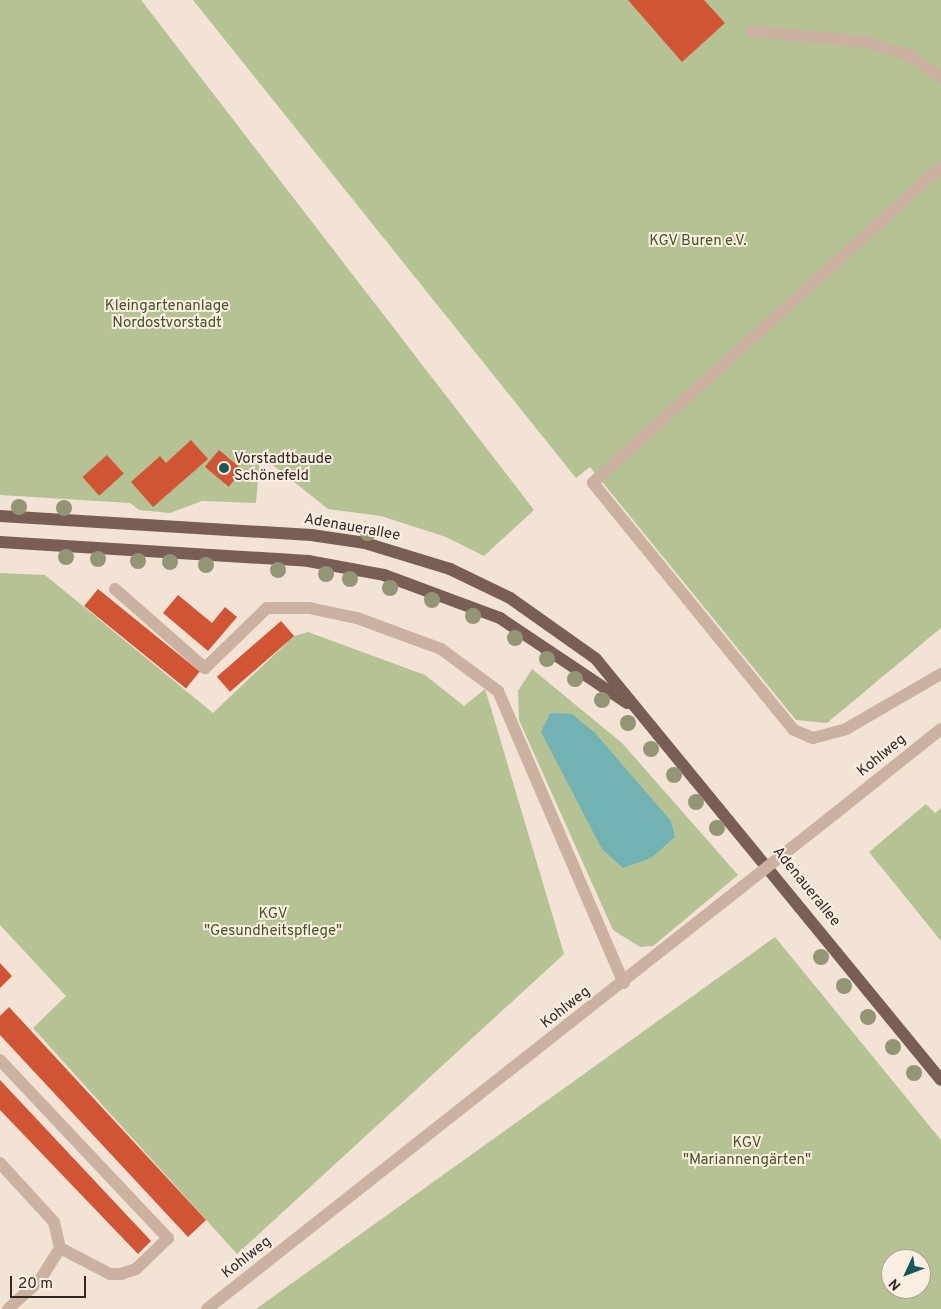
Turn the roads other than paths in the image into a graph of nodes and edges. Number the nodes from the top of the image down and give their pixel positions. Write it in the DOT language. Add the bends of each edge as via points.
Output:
graph roads {
  1 [pos="752,31"];
  2 [pos="941,77"];
  3 [pos="941,167"];
  4 [pos="0,516"];
  5 [pos="0,542"];
  6 [pos="115,588"];
  7 [pos="941,674"];
  8 [pos="644,716"];
  9 [pos="941,729"];
  10 [pos="624,983"];
  11 [pos="0,1060"];
  12 [pos="941,1080"];
  13 [pos="0,1163"];
  14 [pos="60,1248"];
  15 [pos="8,1309"];
  16 [pos="207,1309"];
  1 -- 2 [label="street" via="864,42 908,55"];
  3 -- 7 [label="street" via="593,483 794,730 813,738 846,729"];
  4 -- 8 [label="main road, Adenauerallee" via="311,535 417,557 510,598 547,621 596,659"];
  5 -- 8 [label="main road, Adenauerallee" via="308,561 384,575 500,618 538,640"];
  6 -- 10 [label="street" via="205,668 268,608 309,608 357,618 441,649 498,691"];
  8 -- 12 [label="main road, Adenauerallee"];
  9 -- 10 [label="street, Kohlweg, bridge"];
  10 -- 16 [label="street, Kohlweg"];
  11 -- 14 [label="street" via="168,1238 136,1269 121,1274 110,1274"];
  13 -- 14 [label="street" via="54,1222"];
  14 -- 15 [label="street" via="40,1280"];
}
